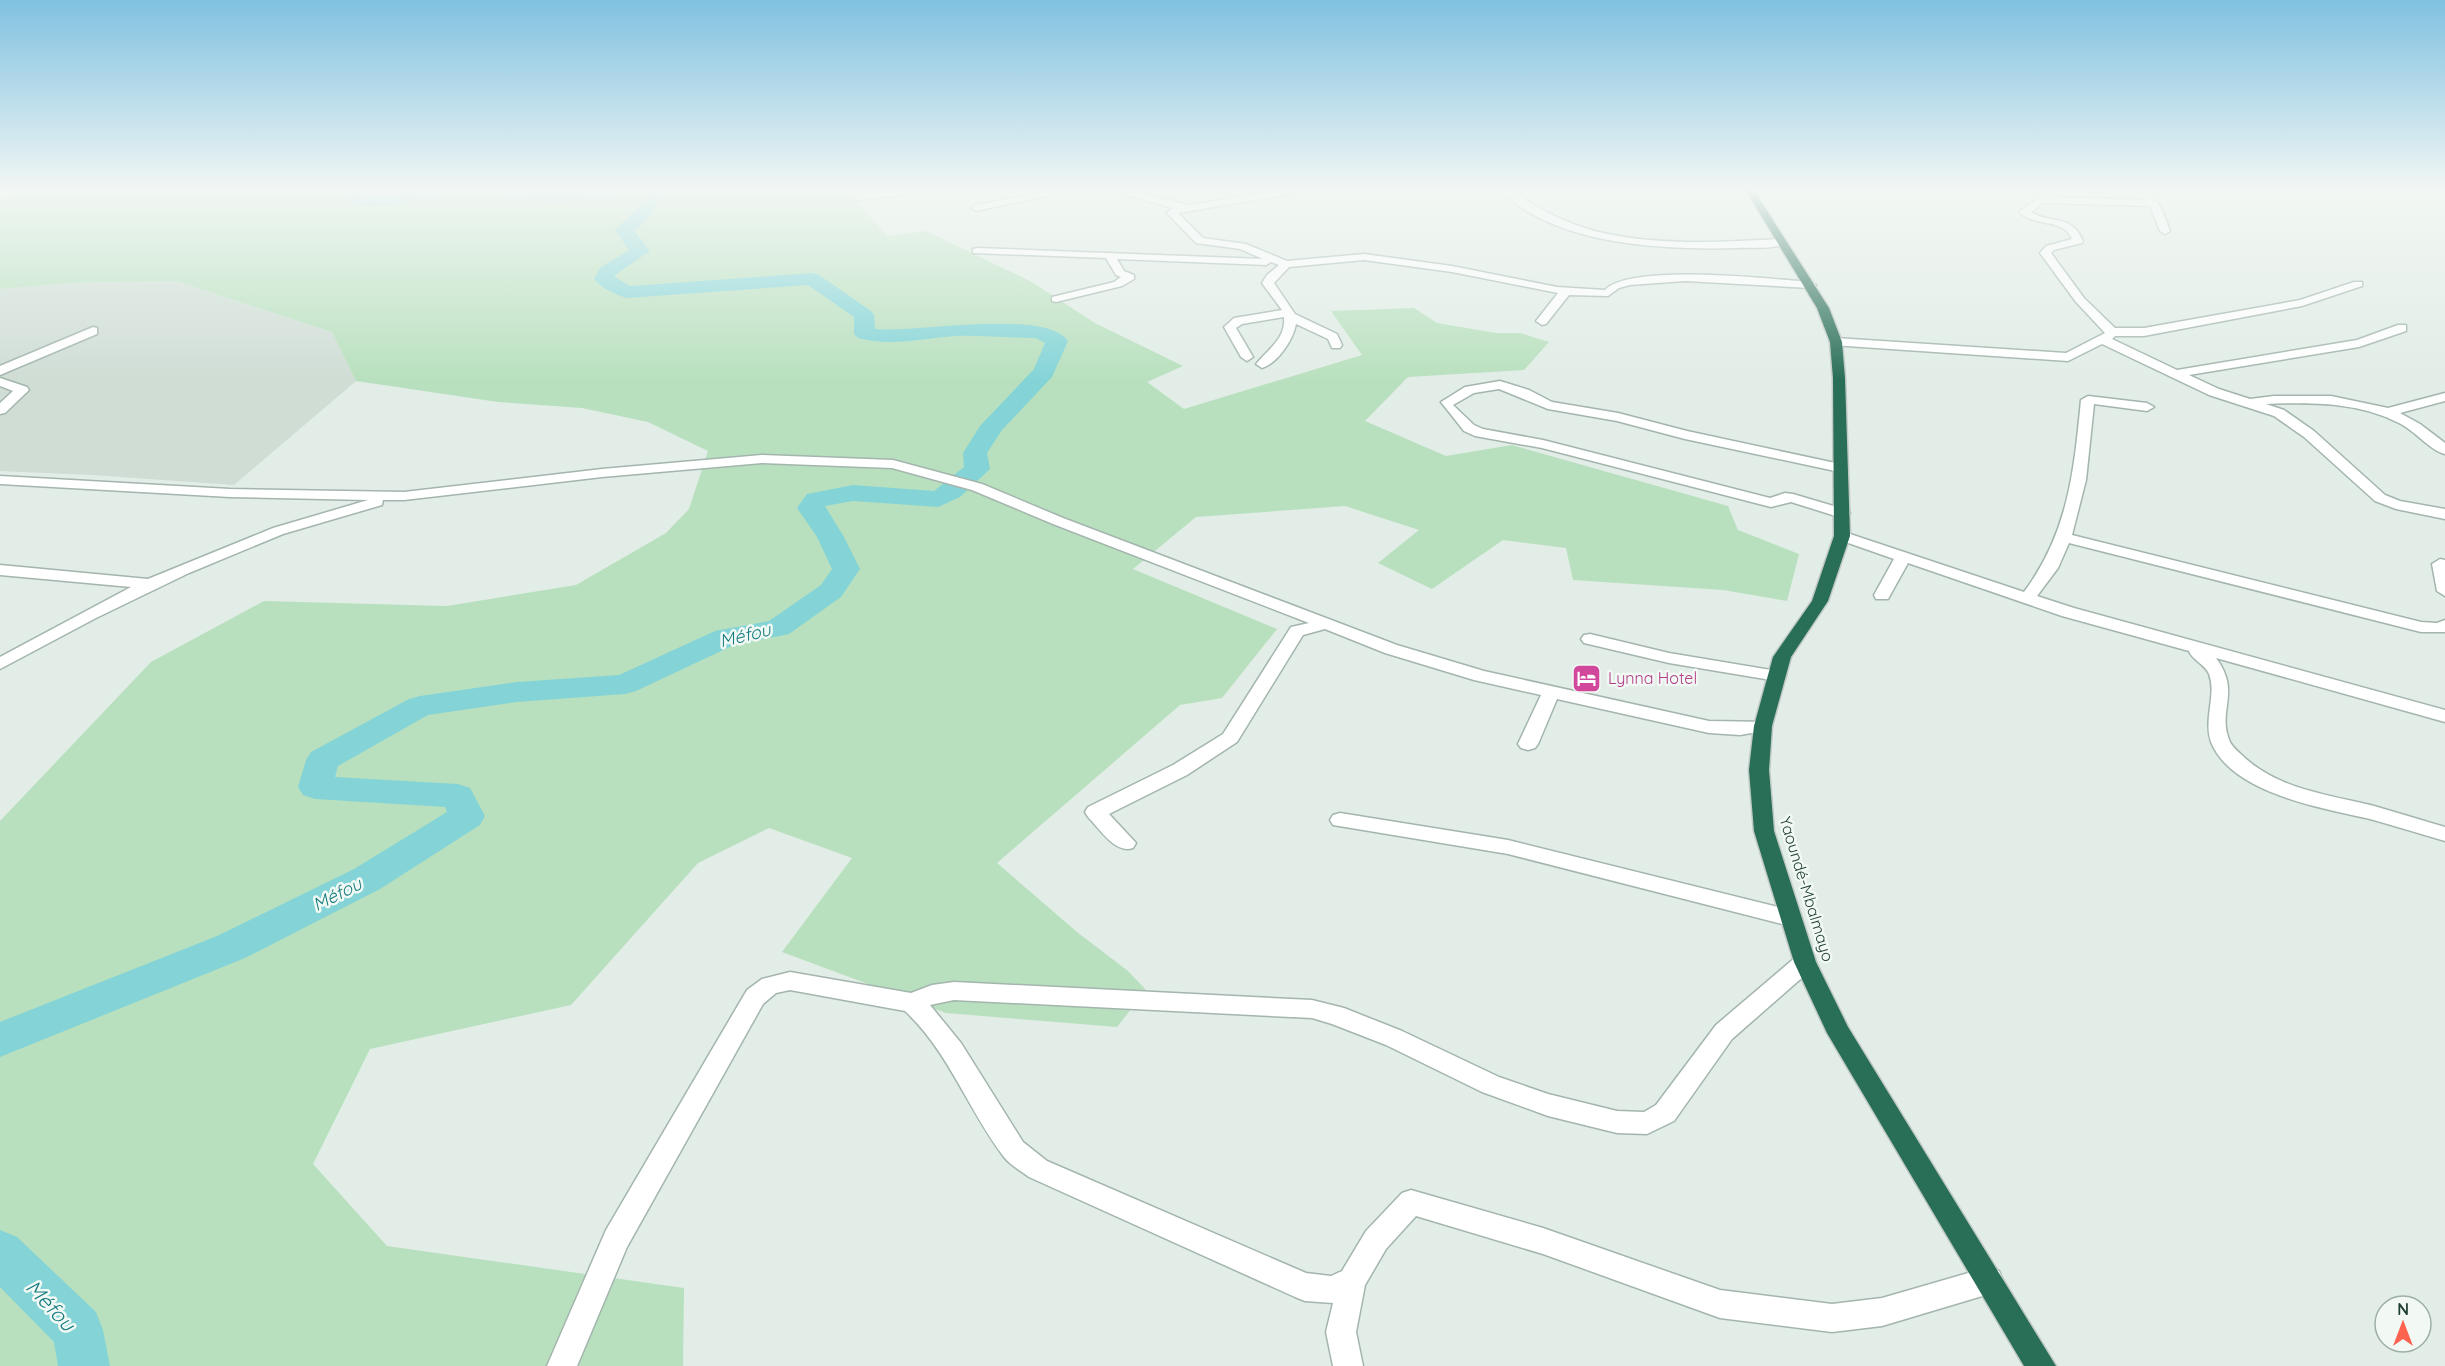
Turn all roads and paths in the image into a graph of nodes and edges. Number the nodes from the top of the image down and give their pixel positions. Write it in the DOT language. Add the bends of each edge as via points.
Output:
graph roads {
  1 [pos="1035,253"];
  2 [pos="1257,253"];
  3 [pos="1789,253"];
  4 [pos="2045,253"];
  5 [pos="1110,255"];
  6 [pos="1283,263"];
  7 [pos="2358,284"];
  8 [pos="1810,285"];
  9 [pos="1564,290"];
  10 [pos="1056,300"];
  11 [pos="1289,314"];
  12 [pos="1542,321"];
  13 [pos="2402,328"];
  14 [pos="93,331"];
  15 [pos="2107,336"];
  16 [pos="1836,342"];
  17 [pos="1336,345"];
  18 [pos="1247,357"];
  19 [pos="1262,364"];
  20 [pos="0,371"];
  21 [pos="2175,374"];
  22 [pos="0,382"];
  23 [pos="2445,398"];
  24 [pos="2244,401"];
  25 [pos="2147,407"];
  26 [pos="0,410"];
  27 [pos="2386,412"];
  28 [pos="2445,450"];
  29 [pos="1840,468"];
  30 [pos="0,480"];
  31 [pos="404,496"];
  32 [pos="1842,513"];
  33 [pos="2445,514"];
  34 [pos="1842,536"];
  35 [pos="2062,537"];
  36 [pos="1904,556"];
  37 [pos="2440,564"];
  38 [pos="0,570"];
  39 [pos="146,584"];
  40 [pos="2445,591"];
  41 [pos="1882,595"];
  42 [pos="2027,599"];
  43 [pos="1325,624"];
  44 [pos="2445,625"];
  45 [pos="1590,639"];
  46 [pos="2185,645"];
  47 [pos="0,664"];
  48 [pos="1777,676"];
  49 [pos="1551,692"];
  50 [pos="2445,716"];
  51 [pos="1763,726"];
  52 [pos="1528,744"];
  53 [pos="1340,820"];
  54 [pos="2445,834"];
  55 [pos="1126,843"];
  56 [pos="1790,918"];
  57 [pos="1805,962"];
  58 [pos="912,1003"];
  59 [pos="1352,1281"];
  60 [pos="1989,1281"];
  61 [pos="562,1366"];
  62 [pos="1348,1366"];
  63 [pos="2041,1366"];
  1 -- 5 [label="street"];
  2 -- 6 [label="street"];
  3 -- 8 [label="highway, Yaoundé-Mbalmayo"];
  4 -- 15 [label="street"];
  5 -- 6 [label="street"];
  5 -- 10 [label="street" via="1120,273 1130,277 1118,284"];
  6 -- 9 [label="street" via="1353,256 1452,268"];
  6 -- 11 [label="street" via="1268,283"];
  7 -- 15 [label="street" via="2302,303"];
  8 -- 9 [label="street" via="1684,278 1629,282 1603,294"];
  8 -- 16 [label="highway, Yaoundé-Mbalmayo"];
  9 -- 12 [label="street"];
  11 -- 17 [label="street" via="1334,337"];
  11 -- 18 [label="street" via="1239,321 1230,327"];
  11 -- 19 [label="street" via="1285,343"];
  13 -- 21 [label="street" via="2359,343"];
  14 -- 20 [label="street"];
  15 -- 16 [label="street" via="2068,357"];
  15 -- 21 [label="street"];
  16 -- 29 [label="highway, Yaoundé-Mbalmayo"];
  21 -- 24 [label="street"];
  22 -- 26 [label="street" via="22,390"];
  23 -- 27 [label="street"];
  24 -- 27 [label="street" via="2322,399"];
  24 -- 33 [label="street" via="2291,420 2380,498"];
  25 -- 35 [label="street" via="2088,400 2083,447"];
  27 -- 28 [label="street" via="2418,429"];
  29 -- 32 [label="highway, Yaoundé-Mbalmayo"];
  29 -- 32 [label="street" via="1618,417 1548,405 1500,385 1470,390 1449,405 1468,428 1480,433 1543,444 1771,503 1793,498"];
  30 -- 31 [label="street" via="230,493"];
  31 -- 39 [label="street" via="255,538"];
  31 -- 43 [label="street" via="762,459 893,464 977,487"];
  32 -- 34 [label="highway, Yaoundé-Mbalmayo"];
  34 -- 36 [label="street"];
  34 -- 48 [label="highway, Yaoundé-Mbalmayo" via="1820,601 1782,657"];
  35 -- 42 [label="street" via="2056,556"];
  35 -- 44 [label="street" via="2421,627"];
  36 -- 41 [label="street"];
  36 -- 42 [label="street"];
  37 -- 40 [label="street"];
  38 -- 39 [label="street"];
  39 -- 47 [label="street"];
  42 -- 46 [label="street"];
  43 -- 49 [label="street" via="1480,676"];
  43 -- 55 [label="street" via="1297,631 1230,738 1180,770 1095,812"];
  45 -- 48 [label="street" via="1669,658"];
  46 -- 50 [label="street"];
  46 -- 54 [label="street" via="2216,667 2220,676 2217,723 2222,743 2237,762 2262,782 2292,795"];
  48 -- 51 [label="highway, Yaoundé-Mbalmayo"];
  49 -- 51 [label="street" via="1709,727"];
  49 -- 52 [label="street"];
  51 -- 56 [label="highway, Yaoundé-Mbalmayo" via="1759,770 1764,831"];
  53 -- 56 [label="street" via="1518,849"];
  56 -- 57 [label="highway, Yaoundé-Mbalmayo"];
  57 -- 58 [label="street" via="1724,1032 1665,1113 1647,1123 1617,1122 1491,1086 1384,1035 1312,1009 954,991 932,994"];
  57 -- 60 [label="highway, Yaoundé-Mbalmayo" via="1839,1033"];
  58 -- 59 [label="street" via="952,1050 1014,1150 1038,1169 1305,1287 1332,1290"];
  58 -- 61 [label="street" via="790,981 770,985 755,997 616,1239"];
  59 -- 60 [label="street" via="1376,1240 1412,1202 1543,1241 1720,1304 1832,1318 1882,1312"];
  59 -- 62 [label="street" via="1341,1332"];
  60 -- 63 [label="highway, Yaoundé-Mbalmayo"];
}
